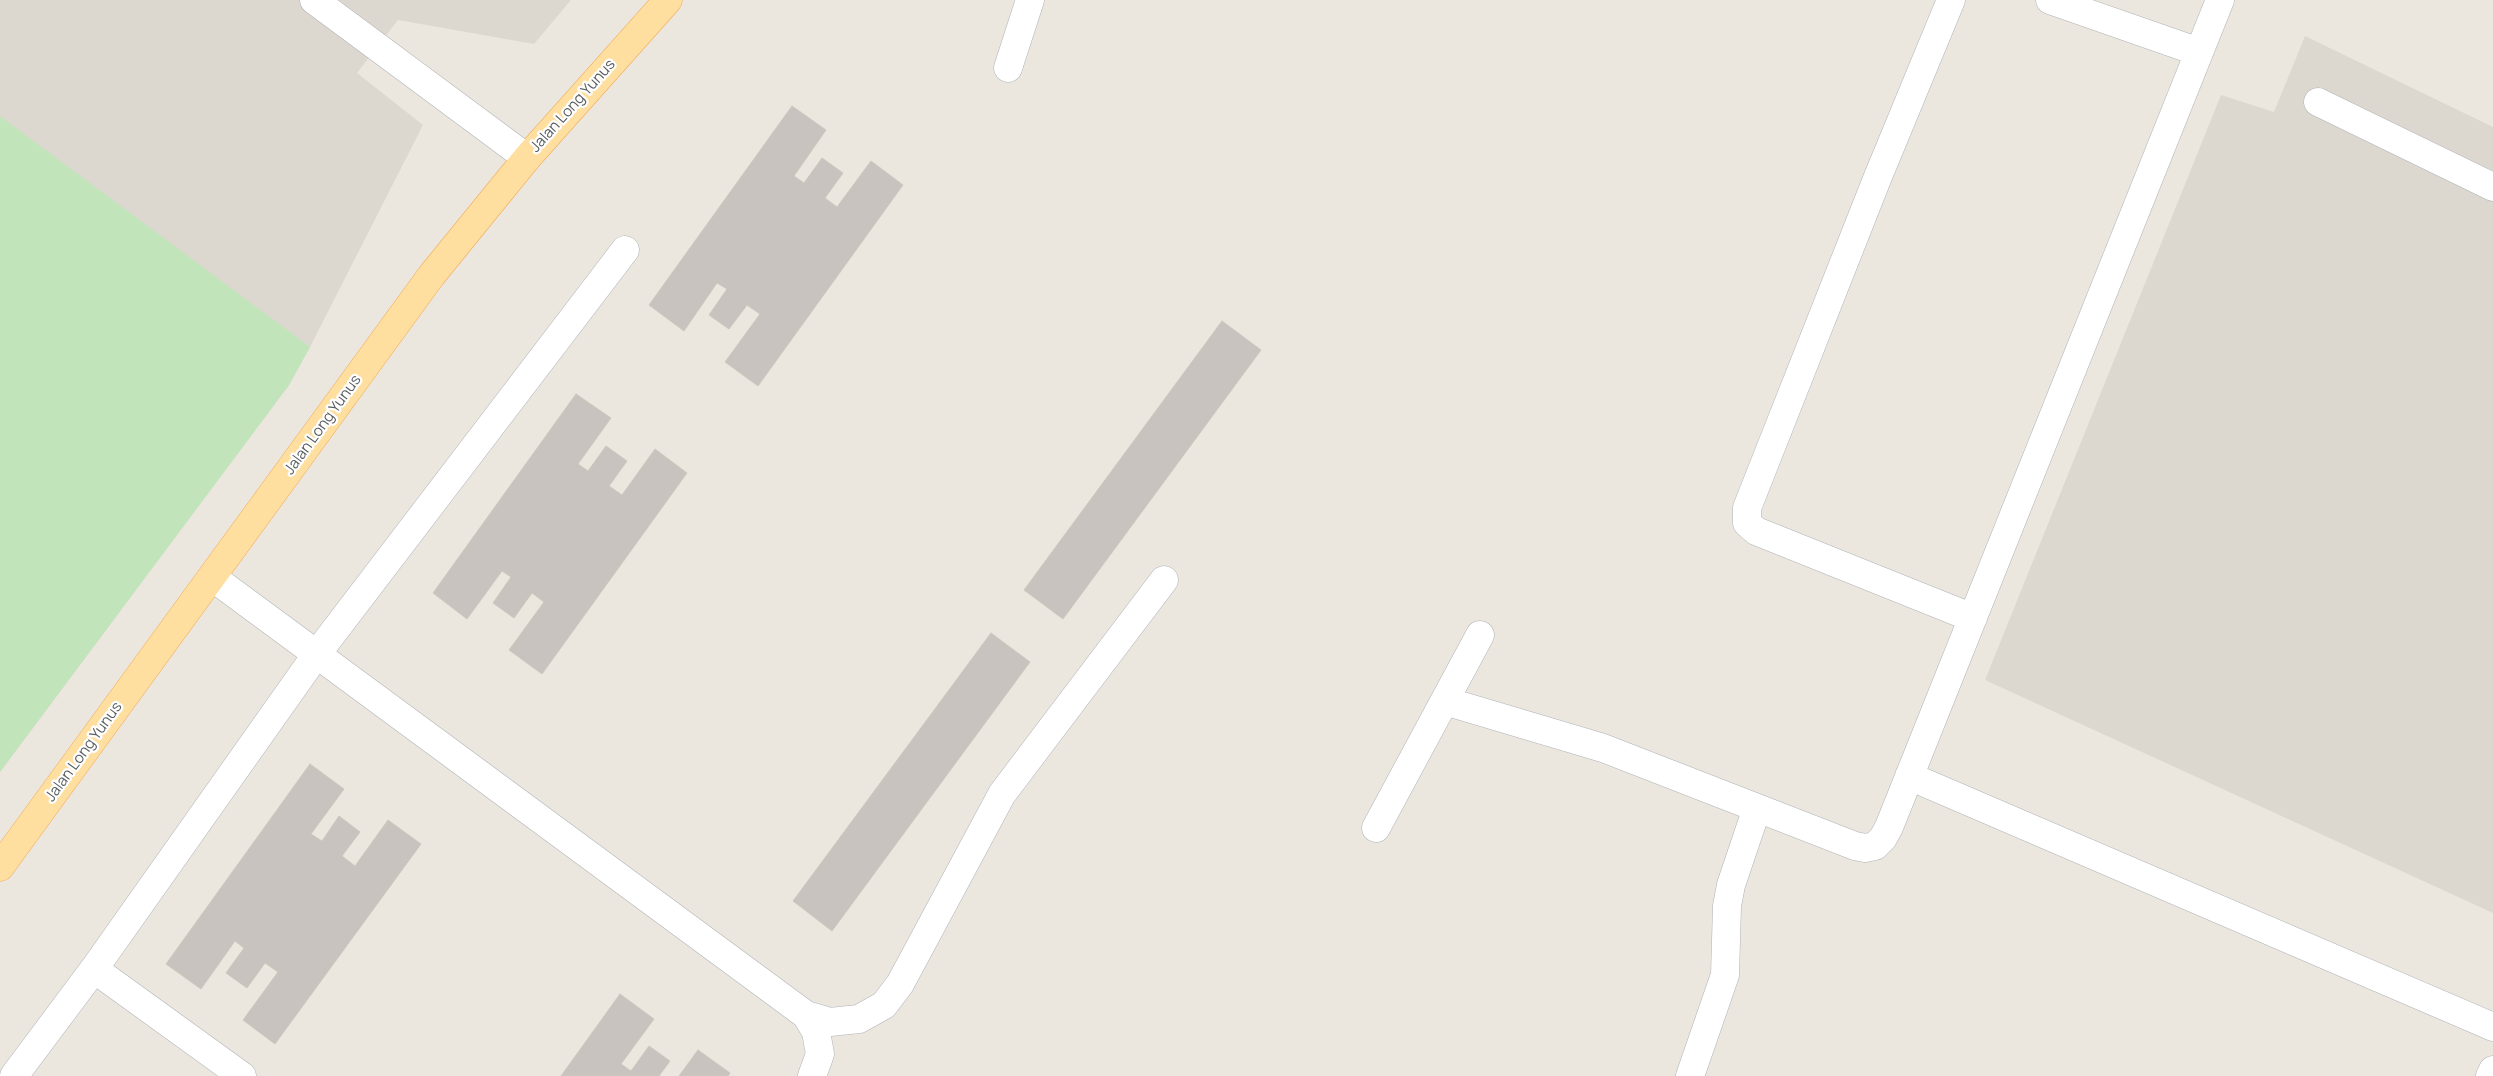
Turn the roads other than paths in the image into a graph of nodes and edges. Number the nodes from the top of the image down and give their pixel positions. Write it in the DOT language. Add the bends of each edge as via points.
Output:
graph roads {
  1 [pos="314,0"];
  2 [pos="668,0"];
  3 [pos="1030,0"];
  4 [pos="1951,0"];
  5 [pos="2050,0"];
  6 [pos="2220,0"];
  7 [pos="2199,52"];
  8 [pos="1008,68"];
  9 [pos="2318,102"];
  10 [pos="527,158"];
  11 [pos="2493,187"];
  12 [pos="625,250"];
  13 [pos="212,578"];
  14 [pos="1164,580"];
  15 [pos="1973,618"];
  16 [pos="1480,636"];
  17 [pos="316,654"];
  18 [pos="1445,701"];
  19 [pos="1909,776"];
  20 [pos="1756,808"];
  21 [pos="1376,828"];
  22 [pos="0,867"];
  23 [pos="94,969"];
  24 [pos="806,1015"];
  25 [pos="2493,1027"];
  26 [pos="2493,1070"];
  27 [pos="14,1076"];
  28 [pos="242,1076"];
  29 [pos="812,1076"];
  30 [pos="1690,1076"];
  31 [pos="2490,1076"];
  1 -- 10 [label="street"];
  2 -- 10 [label="main road, Jalan Long Yunus"];
  3 -- 8 [label="street"];
  4 -- 15 [label="street" via="1876,179 1747,508 1747,523 1756,531"];
  5 -- 7 [label="street"];
  6 -- 7 [label="street"];
  7 -- 15 [label="street"];
  9 -- 11 [label="street"];
  10 -- 13 [label="main road, Jalan Long Yunus" via="431,276"];
  12 -- 17 [label="street"];
  13 -- 17 [label="street"];
  13 -- 22 [label="main road, Jalan Long Yunus"];
  14 -- 24 [label="street" via="1002,794 900,984 884,1005 859,1019 830,1022"];
  15 -- 19 [label="street"];
  16 -- 18 [label="street"];
  17 -- 23 [label="street"];
  17 -- 24 [label="street"];
  18 -- 20 [label="street" via="1603,748"];
  18 -- 21 [label="street"];
  19 -- 20 [label="street" via="1883,838 1875,846 1866,848"];
  19 -- 25 [label="street"];
  20 -- 30 [label="street" via="1731,885 1726,975"];
  23 -- 27 [label="street"];
  23 -- 28 [label="street"];
  24 -- 29 [label="street" via="816,1032 820,1054"];
  26 -- 31 [label="street"];
}
